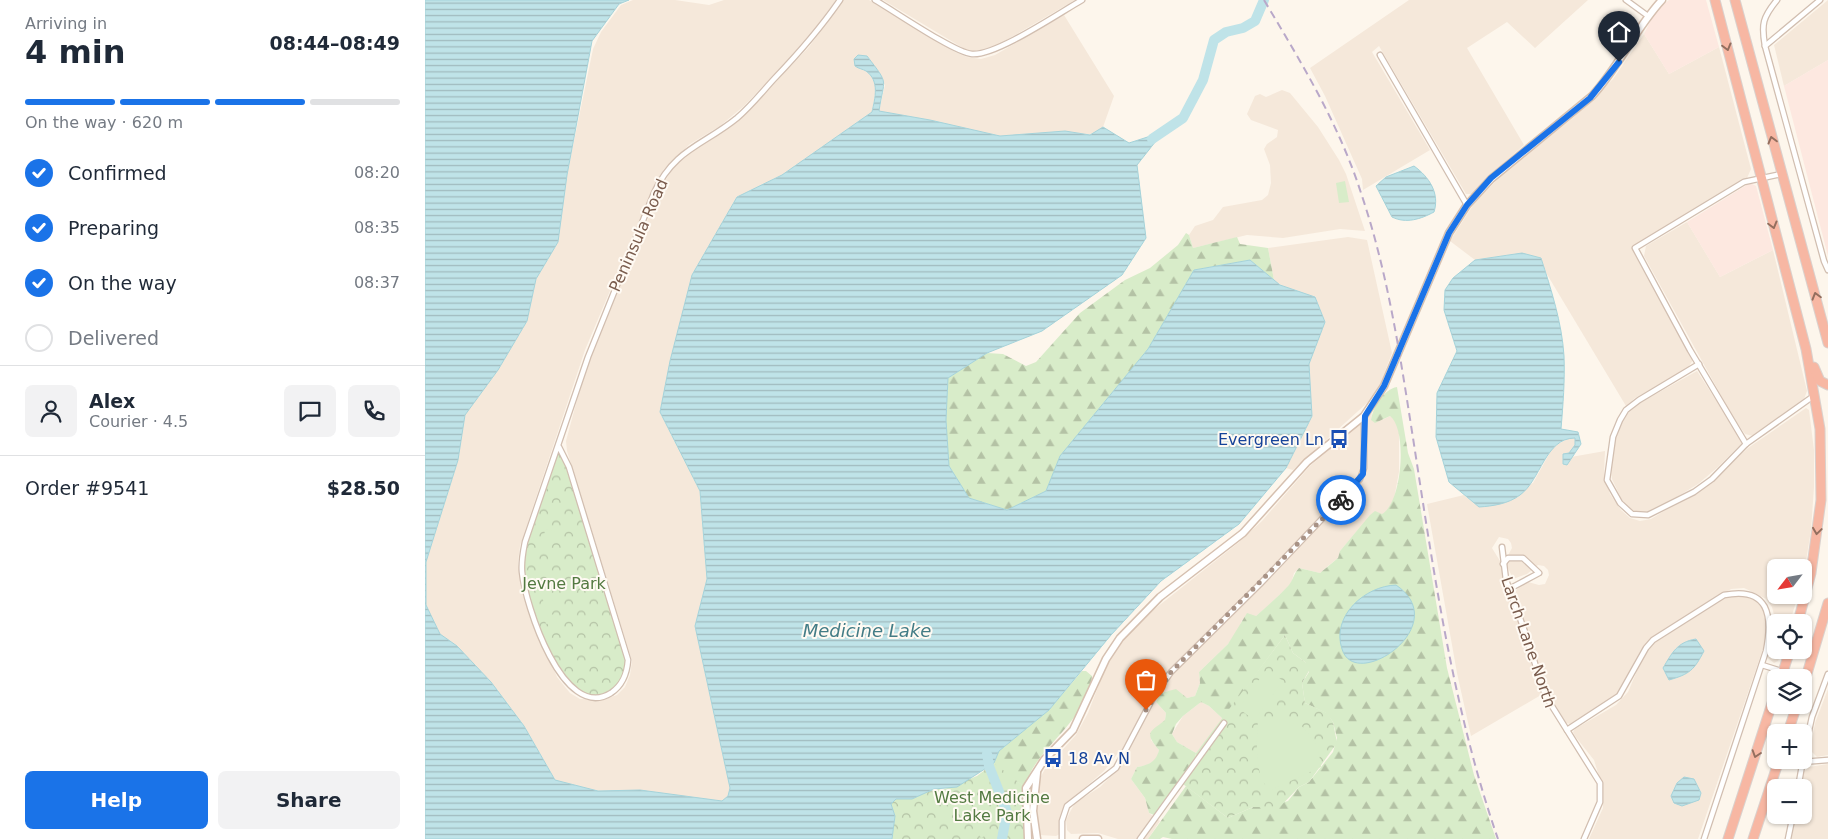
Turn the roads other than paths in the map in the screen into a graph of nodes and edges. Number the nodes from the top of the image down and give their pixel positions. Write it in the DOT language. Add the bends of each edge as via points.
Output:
graph roads {
  1 [pos="840,0"];
  2 [pos="875,0"];
  3 [pos="1082,0"];
  4 [pos="1626,0"];
  5 [pos="1662,0"];
  6 [pos="1711,0"];
  7 [pos="1715,0"];
  8 [pos="1735,0"];
  9 [pos="1777,0"];
  10 [pos="1820,0"];
  11 [pos="1649,16"];
  12 [pos="1721,26"];
  13 [pos="1765,46"];
  14 [pos="1380,55"];
  15 [pos="1781,174"];
  16 [pos="1761,178"];
  17 [pos="1467,205"];
  18 [pos="1828,270"];
  19 [pos="1796,312"];
  20 [pos="1828,343"];
  21 [pos="1699,364"];
  22 [pos="1828,385"];
  23 [pos="1815,395"];
  24 [pos="1365,416"];
  25 [pos="1746,444"];
  26 [pos="559,447"];
  27 [pos="1502,547"];
  28 [pos="1503,565"];
  29 [pos="1509,589"];
  30 [pos="1828,603"];
  31 [pos="1800,614"];
  32 [pos="1762,665"];
  33 [pos="1771,669"];
  34 [pos="1807,669"];
  35 [pos="1828,674"];
  36 [pos="1769,714"];
  37 [pos="1224,723"];
  38 [pos="1810,724"];
  39 [pos="1567,730"];
  40 [pos="1828,760"];
  41 [pos="1812,761"];
  42 [pos="1776,769"];
  43 [pos="1037,770"];
  44 [pos="1791,824"];
  45 [pos="1028,839"];
  46 [pos="1037,839"];
  47 [pos="1063,839"];
  48 [pos="1083,839"];
  49 [pos="1098,839"];
  50 [pos="1140,839"];
  51 [pos="1584,839"];
  52 [pos="1704,839"];
  53 [pos="1728,839"];
  54 [pos="1753,839"];
  55 [pos="1788,839"];
  1 -- 26 [label="street, Peninsula Road" via="812,38 744,111 731,123 684,152 664,175 654,192 588,356"];
  2 -- 3 [label="street" via="953,47 974,54 995,50"];
  4 -- 11 [label="street"];
  5 -- 11 [label="street"];
  6 -- 12 [label="highway"];
  7 -- 12 [label="highway"];
  15 -- 8 [label="highway, one-way"];
  9 -- 13 [label="street" via="1761,26"];
  10 -- 13 [label="street"];
  11 -- 17 [label="street" via="1592,96 1491,178"];
  12 -- 16 [label="highway, one-way"];
  13 -- 18 [label="street"];
  14 -- 17 [label="street"];
  15 -- 16 [label="street"];
  20 -- 15 [label="highway, one-way"];
  16 -- 19 [label="highway, one-way"];
  16 -- 21 [label="street" via="1744,182 1635,248"];
  17 -- 24 [label="street" via="1449,233 1384,386"];
  19 -- 22 [label="highway" via="1803,319 1820,381"];
  19 -- 23 [label="highway"];
  21 -- 25 [label="street"];
  21 -- 25 [label="street" via="1626,410 1613,437 1607,470 1607,480 1613,492 1625,510 1649,515 1693,492"];
  23 -- 25 [label="street"];
  23 -- 31 [label="highway, one-way" via="1821,450 1821,500 1811,573"];
  24 -- 43 [label="street" via="1307,462 1243,533 1160,597 1129,626 1106,659 1073,730"];
  24 -- 47 [label="street" via="1364,468 1360,479 1171,672 1154,696 1116,768 1067,806 1062,821"];
  26 -- 26 [label="street, Peninsula Road" via="525,542 523,578 532,612 562,677 579,693 600,697 619,687 625,677 628,660 569,467"];
  27 -- 28 [label="street, Larch Lane North"];
  28 -- 29 [label="street, Larch Lane North"];
  28 -- 29 [label="street" via="1508,558 1523,558 1539,573"];
  29 -- 39 [label="street, Larch Lane North" via="1545,696"];
  30 -- 34 [label="highway"];
  32 -- 33 [label="street"];
  32 -- 39 [label="street" via="1770,630 1767,611 1751,595 1738,592 1724,595 1653,640 1645,648 1619,696"];
  32 -- 52 [label="street"];
  35 -- 38 [label="street"];
  36 -- 53 [label="highway, one-way"];
  37 -- 50 [label="street"];
  39 -- 51 [label="street, Larch Lane North" via="1600,783 1600,802"];
  40 -- 41 [label="street"];
  42 -- 54 [label="highway"];
  43 -- 45 [label="street" via="1026,788"];
  43 -- 46 [label="street" via="1033,796"];
  44 -- 55 [label="street"];
  48 -- 49 [label="street"];
}
